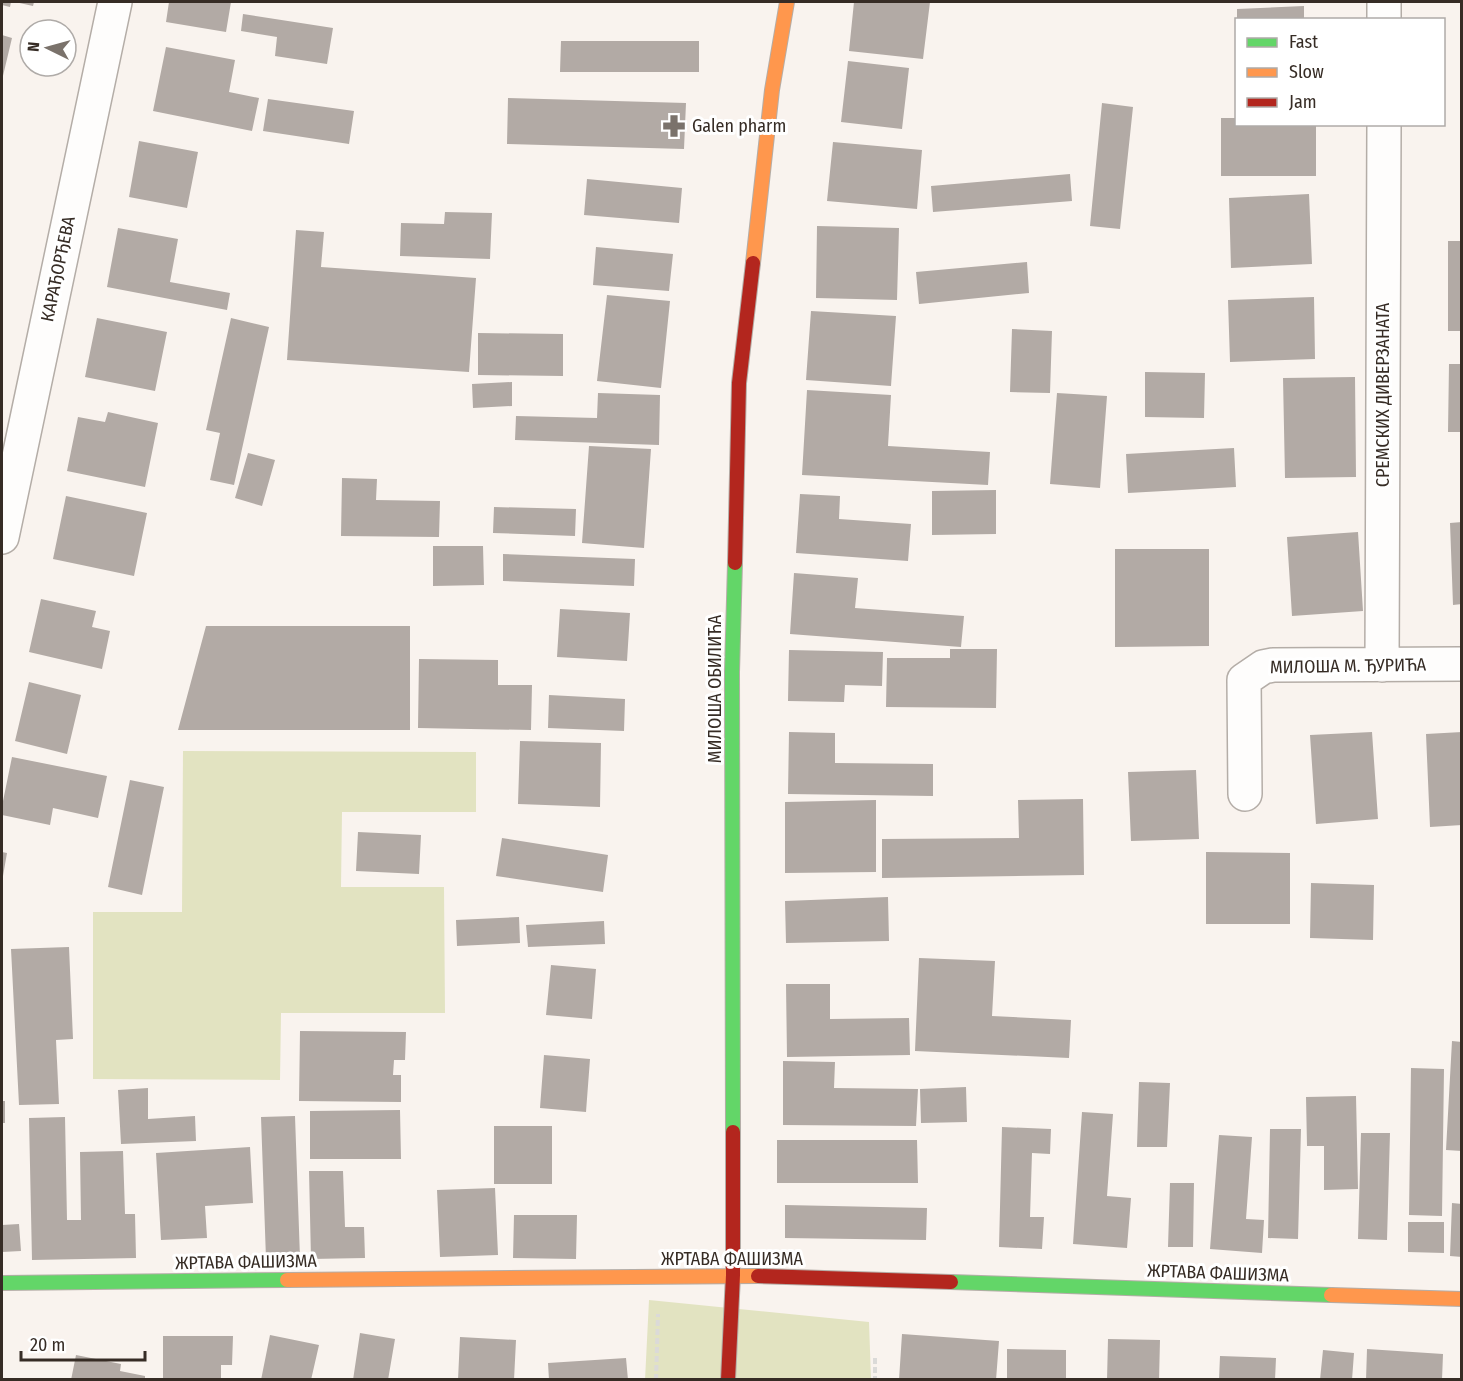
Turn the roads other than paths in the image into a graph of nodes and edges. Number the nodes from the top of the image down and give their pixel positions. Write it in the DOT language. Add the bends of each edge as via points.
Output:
graph roads {
  1 [pos="115,2"];
  2 [pos="787,2"];
  3 [pos="1384,2"];
  4 [pos="1384,18"];
  5 [pos="1384,126"];
  6 [pos="2,537"];
  7 [pos="1382,664"];
  8 [pos="1461,664"];
  9 [pos="1245,794"];
  10 [pos="733,1275"];
  11 [pos="2,1283"];
  12 [pos="1461,1299"];
  13 [pos="728,1380"];
  1 -- 6 [label="street, КАРАЂОРЂЕВА"];
  2 -- 10 [label="street, МИЛОША ОБИЛИЋА" via="772,90 739,383 732,672"];
  3 -- 4 [label="street"];
  5 -- 7 [label="street, СРЕМСКИХ ДИВЕРЗАНАТА"];
  7 -- 8 [label="street, МИЛОША М. ЂУРИЋА"];
  7 -- 9 [label="street, МИЛОША М. ЂУРИЋА" via="1273,665 1244,680"];
  10 -- 11 [label="street, ЖРТАВА ФАШИЗМА"];
  10 -- 12 [label="street, ЖРТАВА ФАШИЗМА"];
  10 -- 13 [label="street, МИЛОША ОБИЛИЋА"];
}
